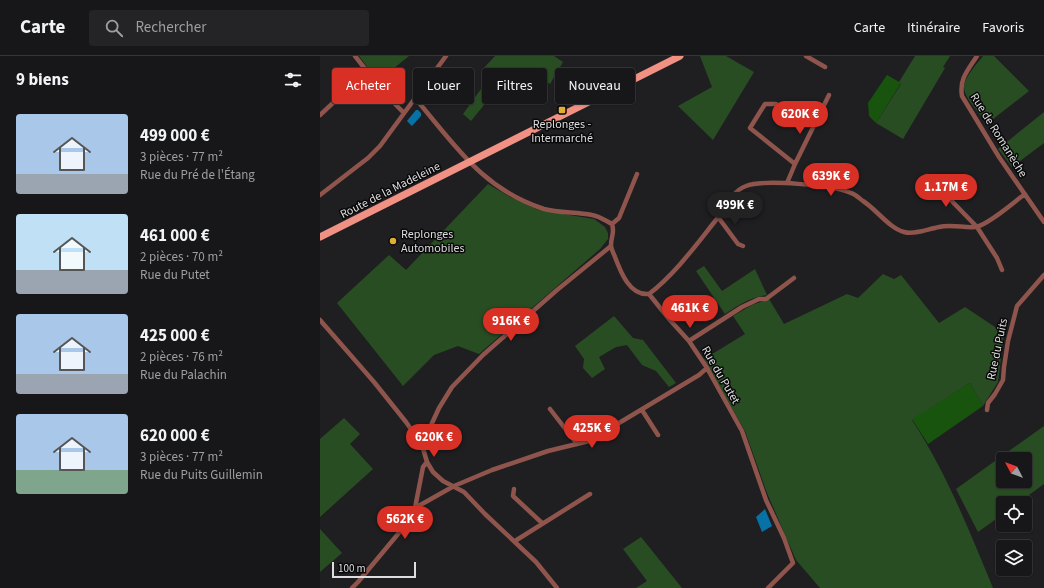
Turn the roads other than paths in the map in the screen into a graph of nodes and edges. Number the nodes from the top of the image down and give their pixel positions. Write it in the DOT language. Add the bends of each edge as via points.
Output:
graph roads {
  1 [pos="355,56"];
  2 [pos="446,56"];
  3 [pos="680,56"];
  4 [pos="806,56"];
  5 [pos="977,56"];
  6 [pos="825,67"];
  7 [pos="363,68"];
  8 [pos="437,68"];
  9 [pos="829,95"];
  10 [pos="413,101"];
  11 [pos="332,104"];
  12 [pos="395,104"];
  13 [pos="420,104"];
  14 [pos="776,104"];
  15 [pos="404,113"];
  16 [pos="320,115"];
  17 [pos="469,163"];
  18 [pos="795,164"];
  19 [pos="637,174"];
  20 [pos="927,176"];
  21 [pos="787,183"];
  22 [pos="1025,194"];
  23 [pos="320,195"];
  24 [pos="718,217"];
  25 [pos="1044,222"];
  26 [pos="612,224"];
  27 [pos="977,227"];
  28 [pos="320,237"];
  29 [pos="611,246"];
  30 [pos="743,246"];
  31 [pos="1002,270"];
  32 [pos="1044,275"];
  33 [pos="794,278"];
  34 [pos="649,294"];
  35 [pos="320,320"];
  36 [pos="689,341"];
  37 [pos="707,368"];
  38 [pos="550,409"];
  39 [pos="642,410"];
  40 [pos="987,410"];
  41 [pos="658,435"];
  42 [pos="577,444"];
  43 [pos="422,446"];
  44 [pos="427,462"];
  45 [pos="454,486"];
  46 [pos="514,489"];
  47 [pos="590,494"];
  48 [pos="415,508"];
  49 [pos="542,523"];
  50 [pos="515,541"];
  51 [pos="352,588"];
  52 [pos="557,588"];
  53 [pos="768,588"];
  1 -- 7 [label="street"];
  2 -- 8 [label="street"];
  3 -- 17 [label="main road, Route de la Madeleine"];
  4 -- 6 [label="street"];
  5 -- 22 [label="street, Rue de Romanèche" via="962,80 962,96"];
  9 -- 18 [label="street"];
  10 -- 15 [label="street"];
  11 -- 16 [label="street"];
  12 -- 15 [label="street"];
  13 -- 17 [label="street"];
  14 -- 18 [label="street" via="764,104 750,128"];
  15 -- 23 [label="street" via="368,158"];
  17 -- 26 [label="street" via="501,189 528,202 545,209 594,215"];
  17 -- 28 [label="main road, Route de la Madeleine"];
  18 -- 21 [label="street"];
  19 -- 26 [label="street" via="619,218"];
  20 -- 27 [label="street" via="938,183 943,192"];
  21 -- 24 [label="street" via="745,186 737,191"];
  21 -- 27 [label="street" via="851,193 904,233 941,226"];
  22 -- 25 [label="street, Rue de Romanèche"];
  22 -- 27 [label="street" via="991,220"];
  24 -- 30 [label="street" via="738,244"];
  24 -- 34 [label="street" via="669,275"];
  26 -- 29 [label="street, Rue du Putet" via="614,230"];
  27 -- 31 [label="street"];
  29 -- 34 [label="street, Rue du Putet" via="626,281 634,290"];
  29 -- 43 [label="street" via="557,290 476,362 452,387 445,396"];
  32 -- 40 [label="street, Rue du Puits" via="1017,306 1008,341 1003,380 988,403"];
  33 -- 36 [label="street" via="766,299 742,306"];
  34 -- 36 [label="street, Rue du Putet"];
  35 -- 43 [label="street" via="374,382"];
  36 -- 37 [label="street, Rue du Putet"];
  37 -- 39 [label="street"];
  37 -- 53 [label="street, Rue du Putet" via="742,431 766,500 793,563"];
  38 -- 42 [label="street"];
  39 -- 41 [label="street"];
  39 -- 42 [label="street" via="589,441"];
  42 -- 45 [label="street" via="492,470"];
  43 -- 44 [label="street"];
  44 -- 45 [label="street" via="443,481"];
  44 -- 48 [label="street" via="423,467"];
  45 -- 48 [label="street"];
  45 -- 50 [label="street" via="464,492"];
  46 -- 49 [label="street" via="513,496"];
  47 -- 49 [label="street"];
  48 -- 51 [label="street" via="403,528"];
  49 -- 50 [label="street"];
  50 -- 52 [label="street"];
}
